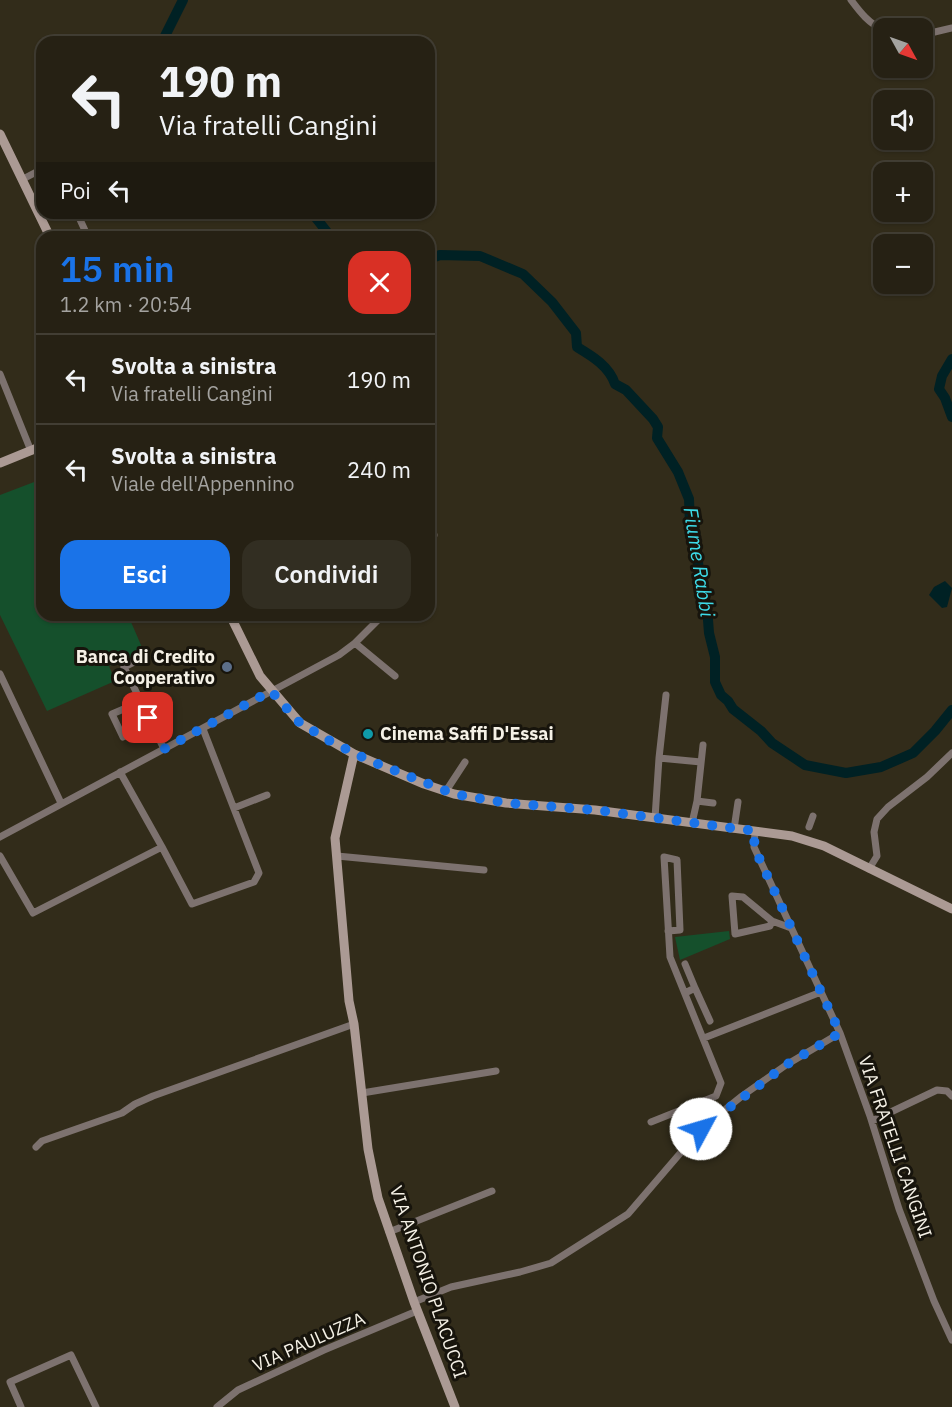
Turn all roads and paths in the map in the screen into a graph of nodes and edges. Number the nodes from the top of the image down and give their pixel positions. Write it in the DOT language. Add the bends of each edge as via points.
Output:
graph roads {
  1 [pos="851,0"];
  2 [pos="873,24"];
  3 [pos="952,27"];
  4 [pos="933,32"];
  5 [pos="0,134"];
  6 [pos="36,172"];
  7 [pos="22,178"];
  8 [pos="36,208"];
  9 [pos="0,374"];
  10 [pos="36,449"];
  11 [pos="31,451"];
  12 [pos="0,463"];
  13 [pos="233,621"];
  14 [pos="377,621"];
  15 [pos="355,643"];
  16 [pos="146,656"];
  17 [pos="0,674"];
  18 [pos="395,676"];
  19 [pos="271,691"];
  20 [pos="666,695"];
  21 [pos="140,702"];
  22 [pos="127,708"];
  23 [pos="203,729"];
  24 [pos="704,745"];
  25 [pos="164,749"];
  26 [pos="952,753"];
  27 [pos="354,754"];
  28 [pos="659,758"];
  29 [pos="465,762"];
  30 [pos="702,762"];
  31 [pos="120,772"];
  32 [pos="446,791"];
  33 [pos="267,795"];
  34 [pos="697,801"];
  35 [pos="713,802"];
  36 [pos="738,802"];
  37 [pos="62,803"];
  38 [pos="234,808"];
  39 [pos="813,816"];
  40 [pos="655,818"];
  41 [pos="692,823"];
  42 [pos="734,829"];
  43 [pos="755,831"];
  44 [pos="807,833"];
  45 [pos="0,837"];
  46 [pos="162,847"];
  47 [pos="0,856"];
  48 [pos="337,856"];
  49 [pos="869,869"];
  50 [pos="484,870"];
  51 [pos="952,909"];
  52 [pos="772,921"];
  53 [pos="791,928"];
  54 [pos="669,931"];
  55 [pos="685,964"];
  56 [pos="695,988"];
  57 [pos="820,992"];
  58 [pos="685,993"];
  59 [pos="710,1021"];
  60 [pos="354,1024"];
  61 [pos="840,1033"];
  62 [pos="704,1038"];
  63 [pos="496,1071"];
  64 [pos="362,1094"];
  65 [pos="952,1096"];
  66 [pos="651,1122"];
  67 [pos="872,1122"];
  68 [pos="36,1147"];
  69 [pos="492,1191"];
  70 [pos="389,1232"];
  71 [pos="416,1307"];
  72 [pos="952,1340"];
  73 [pos="21,1407"];
  74 [pos="96,1407"];
  75 [pos="217,1407"];
  76 [pos="455,1407"];
  1 -- 2 [label="street"];
  3 -- 4 [label="street"];
  5 -- 7 [label="main road"];
  6 -- 7 [label="street"];
  7 -- 8 [label="main road"];
  9 -- 11 [label="street"];
  10 -- 11 [label="main road"];
  11 -- 12 [label="main road"];
  13 -- 19 [label="main road"];
  14 -- 15 [label="street"];
  15 -- 18 [label="street"];
  15 -- 19 [label="street"];
  16 -- 21 [label="street" via="124,667"];
  17 -- 37 [label="street"];
  19 -- 23 [label="street"];
  19 -- 27 [label="main road" via="300,723"];
  20 -- 28 [label="street"];
  21 -- 22 [label="street"];
  21 -- 25 [label="street"];
  22 -- 22 [label="street" via="138,729 123,737 112,714"];
  23 -- 25 [label="street"];
  23 -- 38 [label="street"];
  24 -- 30 [label="street"];
  25 -- 31 [label="street"];
  26 -- 49 [label="street" via="881,814 874,826 877,856"];
  27 -- 32 [label="main road"];
  27 -- 48 [label="main road, VIA ANTONIO PLACUCCI" via="335,838"];
  28 -- 30 [label="street"];
  28 -- 40 [label="street"];
  29 -- 32 [label="street"];
  30 -- 34 [label="street"];
  31 -- 37 [label="street"];
  31 -- 46 [label="street"];
  32 -- 40 [label="main road" via="506,803"];
  33 -- 38 [label="street"];
  34 -- 35 [label="street"];
  34 -- 41 [label="street"];
  36 -- 42 [label="street"];
  37 -- 45 [label="street"];
  38 -- 46 [label="street" via="259,873 254,882 192,904"];
  39 -- 44 [label="street"];
  40 -- 41 [label="main road"];
  41 -- 42 [label="main road"];
  42 -- 43 [label="main road"];
  43 -- 44 [label="main road" via="792,836"];
  43 -- 53 [label="street, VIA FRATELLI CANGINI" via="754,847"];
  44 -- 49 [label="main road"];
  46 -- 47 [label="street" via="33,913"];
  48 -- 50 [label="street"];
  48 -- 60 [label="main road, VIA ANTONIO PLACUCCI"];
  49 -- 51 [label="main road"];
  52 -- 52 [label="street" via="743,897 732,896 735,934 770,926"];
  52 -- 53 [label="street"];
  53 -- 57 [label="street, VIA FRATELLI CANGINI"];
  54 -- 54 [label="street" via="664,857 677,860 680,930"];
  54 -- 58 [label="street" via="670,957"];
  55 -- 56 [label="street"];
  56 -- 58 [label="street"];
  56 -- 59 [label="street"];
  57 -- 61 [label="street, VIA FRATELLI CANGINI"];
  57 -- 62 [label="street"];
  58 -- 62 [label="street"];
  60 -- 64 [label="main road, VIA ANTONIO PLACUCCI"];
  60 -- 68 [label="street" via="153,1096 122,1113 42,1141"];
  61 -- 67 [label="street, VIA FRATELLI CANGINI"];
  61 -- 71 [label="street, VIA PAULUZZA" via="786,1065 701,1129 628,1214 551,1263 451,1287"];
  62 -- 66 [label="street" via="722,1083 717,1096"];
  63 -- 64 [label="street"];
  64 -- 70 [label="main road, VIA ANTONIO PLACUCCI" via="371,1162"];
  65 -- 67 [label="street" via="937,1090"];
  67 -- 72 [label="street, VIA FRATELLI CANGINI" via="899,1209"];
  69 -- 70 [label="street"];
  70 -- 71 [label="main road, VIA ANTONIO PLACUCCI"];
  71 -- 75 [label="street, VIA PAULUZZA" via="238,1390"];
  71 -- 76 [label="main road, VIA ANTONIO PLACUCCI"];
  73 -- 74 [label="street" via="10,1382 71,1355"];
}
